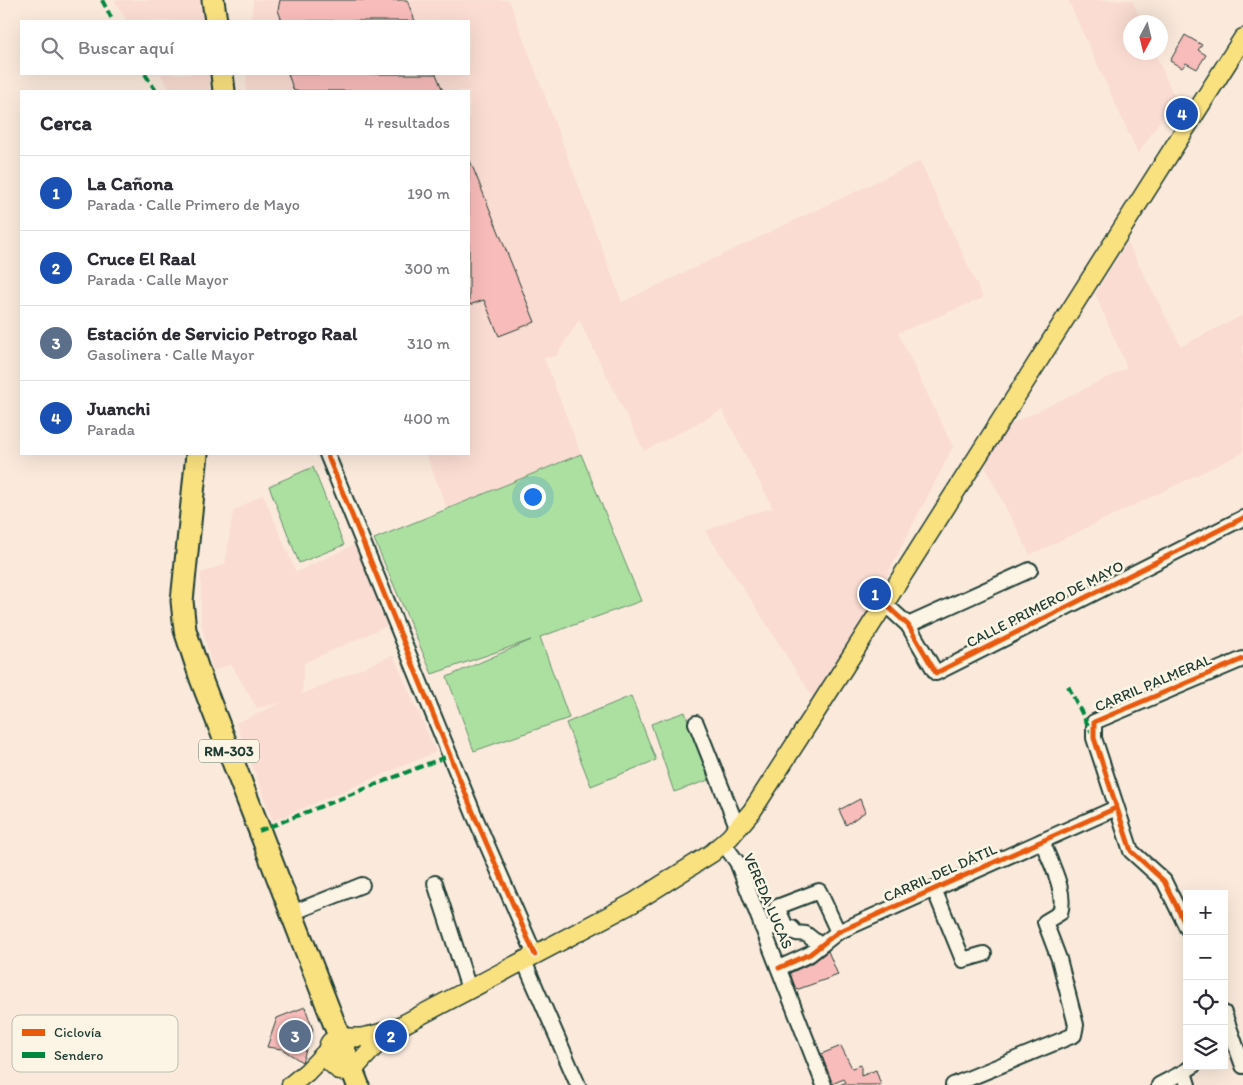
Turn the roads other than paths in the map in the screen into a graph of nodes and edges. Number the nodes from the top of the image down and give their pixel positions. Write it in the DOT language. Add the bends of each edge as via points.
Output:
graph roads {
  1 [pos="1243,38"];
  2 [pos="222,75"];
  3 [pos="224,90"];
  4 [pos="197,455"];
  5 [pos="327,455"];
  6 [pos="1243,518"];
  7 [pos="1030,570"];
  8 [pos="885,604"];
  9 [pos="908,625"];
  10 [pos="1243,659"];
  11 [pos="696,723"];
  12 [pos="1116,808"];
  13 [pos="738,829"];
  14 [pos="1042,841"];
  15 [pos="723,843"];
  16 [pos="435,883"];
  17 [pos="362,884"];
  18 [pos="934,889"];
  19 [pos="292,913"];
  20 [pos="1183,920"];
  21 [pos="786,927"];
  22 [pos="762,928"];
  23 [pos="838,932"];
  24 [pos="820,945"];
  25 [pos="984,954"];
  26 [pos="529,958"];
  27 [pos="778,968"];
  28 [pos="469,989"];
  29 [pos="402,1025"];
  30 [pos="1226,1025"];
  31 [pos="341,1042"];
  32 [pos="1229,1043"];
  33 [pos="1243,1066"];
  34 [pos="352,1071"];
  35 [pos="1189,1074"];
  36 [pos="291,1085"];
  37 [pos="578,1085"];
  38 [pos="824,1085"];
  39 [pos="953,1085"];
  40 [pos="1158,1085"];
  1 -- 8 [label="main road"];
  2 -- 3 [label="highway"];
  4 -- 19 [label="highway, RM-303" via="182,601 185,630 201,680"];
  5 -- 26 [label="street"];
  6 -- 9 [label="street, CALLE PRIMERO DE MAYO" via="936,673"];
  7 -- 9 [label="street"];
  8 -- 9 [label="street, CALLE PRIMERO DE MAYO"];
  8 -- 13 [label="main road"];
  10 -- 12 [label="street, CARRIL PALMERAL" via="1094,722 1094,738"];
  11 -- 13 [label="street"];
  12 -- 14 [label="street, CARRIL DEL DÁTIL"];
  12 -- 20 [label="street, CARRIL PALMERAL" via="1131,852 1164,881"];
  13 -- 15 [label="main road"];
  14 -- 18 [label="street, CARRIL DEL DÁTIL"];
  14 -- 39 [label="street" via="1061,892 1060,913 1045,922 1059,959 1076,1025 1074,1035"];
  15 -- 22 [label="street, VEREDA LUCAS" via="737,862"];
  15 -- 26 [label="main road" via="678,876"];
  16 -- 28 [label="street"];
  17 -- 19 [label="street"];
  18 -- 23 [label="street, CARRIL DEL DÁTIL"];
  18 -- 25 [label="street" via="962,960"];
  19 -- 31 [label="highway, RM-303"];
  21 -- 22 [label="street"];
  21 -- 23 [label="street" via="777,908 818,890"];
  21 -- 24 [label="street" via="806,934"];
  22 -- 27 [label="street, VEREDA LUCAS"];
  23 -- 24 [label="street, CARRIL DEL DÁTIL"];
  24 -- 27 [label="street, CARRIL DEL DÁTIL" via="810,954"];
  26 -- 28 [label="main road"];
  26 -- 37 [label="street"];
  27 -- 38 [label="street, VEREDA LUCAS"];
  28 -- 29 [label="main road"];
  29 -- 31 [label="main road"];
  29 -- 34 [label="main road" via="374,1047"];
  30 -- 32 [label="street"];
  31 -- 34 [label="highway, RM-303"];
  31 -- 36 [label="main road"];
  32 -- 33 [label="street"];
  34 -- 36 [label="main road"];
  35 -- 40 [label="street"];
}
